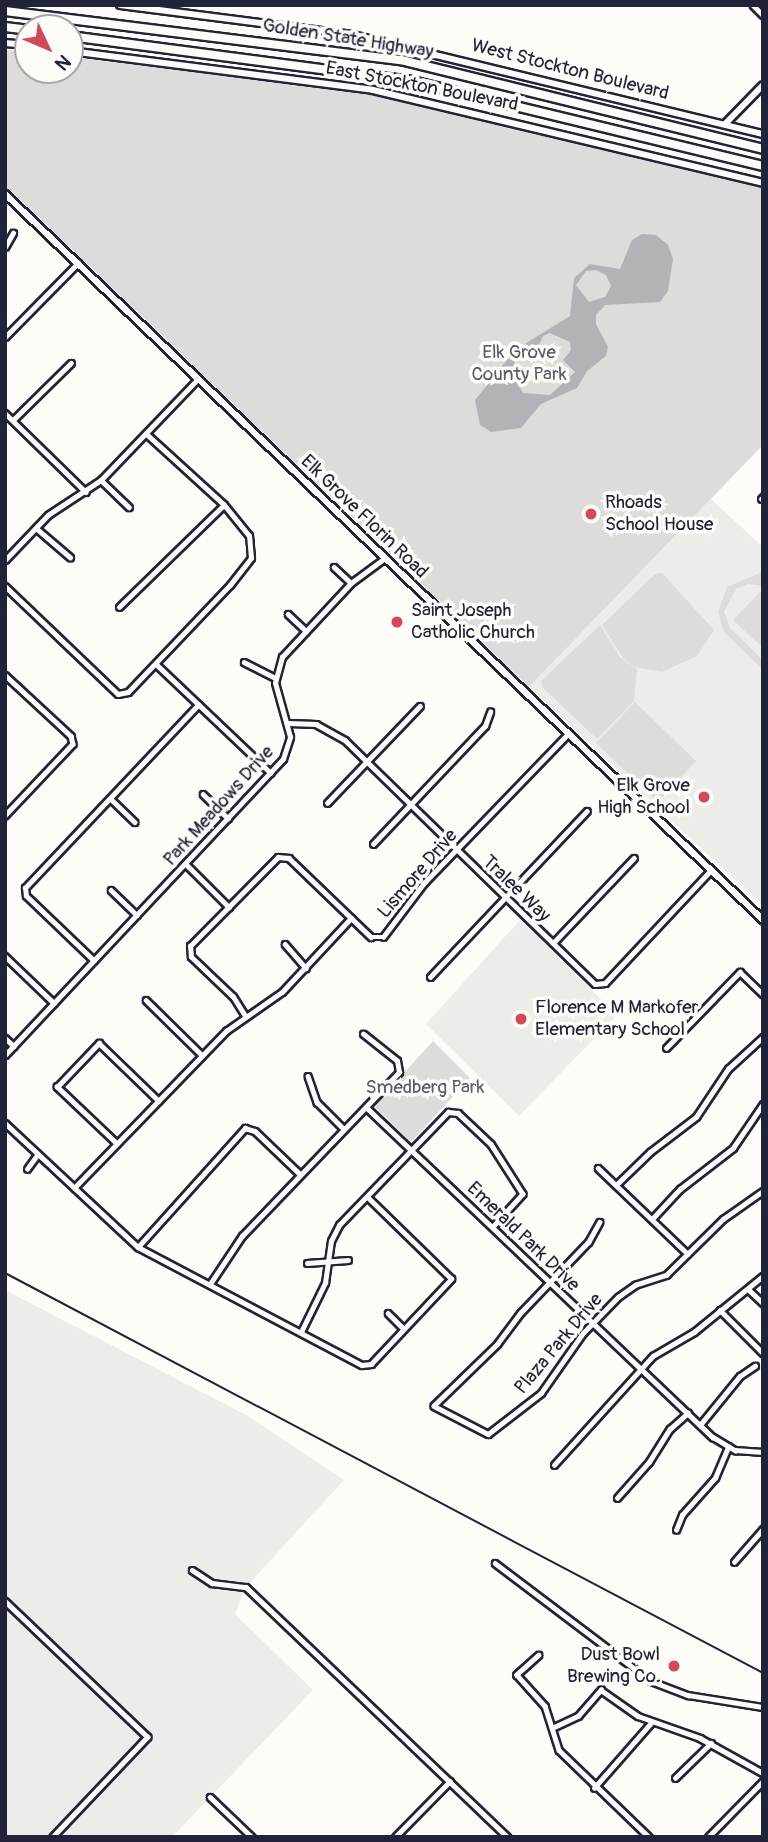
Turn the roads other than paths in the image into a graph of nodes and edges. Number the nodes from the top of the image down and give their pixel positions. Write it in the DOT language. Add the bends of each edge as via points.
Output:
graph roads {
  1 [pos="120,5"];
  2 [pos="752,5"];
  3 [pos="5,11"];
  4 [pos="763,15"];
  5 [pos="84,38"];
  6 [pos="84,53"];
  7 [pos="763,85"];
  8 [pos="725,124"];
  9 [pos="763,134"];
  10 [pos="763,149"];
  11 [pos="763,166"];
  12 [pos="763,183"];
  13 [pos="5,194"];
  14 [pos="13,233"];
  15 [pos="5,247"];
  16 [pos="78,263"];
  17 [pos="5,337"];
  18 [pos="71,363"];
  19 [pos="199,379"];
  20 [pos="5,413"];
  21 [pos="13,420"];
  22 [pos="146,434"];
  23 [pos="101,480"];
  24 [pos="86,492"];
  25 [pos="224,505"];
  26 [pos="129,507"];
  27 [pos="36,528"];
  28 [pos="70,557"];
  29 [pos="385,558"];
  30 [pos="5,560"];
  31 [pos="334,567"];
  32 [pos="351,583"];
  33 [pos="5,586"];
  34 [pos="119,607"];
  35 [pos="288,614"];
  36 [pos="306,631"];
  37 [pos="244,662"];
  38 [pos="156,664"];
  39 [pos="6,678"];
  40 [pos="275,678"];
  41 [pos="198,705"];
  42 [pos="420,706"];
  43 [pos="490,712"];
  44 [pos="289,723"];
  45 [pos="568,734"];
  46 [pos="367,761"];
  47 [pos="271,773"];
  48 [pos="203,794"];
  49 [pos="110,799"];
  50 [pos="327,803"];
  51 [pos="412,804"];
  52 [pos="587,811"];
  53 [pos="5,816"];
  54 [pos="228,818"];
  55 [pos="135,822"];
  56 [pos="373,844"];
  57 [pos="458,849"];
  58 [pos="634,858"];
  59 [pos="186,864"];
  60 [pos="711,870"];
  61 [pos="111,890"];
  62 [pos="503,896"];
  63 [pos="229,907"];
  64 [pos="137,915"];
  65 [pos="351,918"];
  66 [pos="763,920"];
  67 [pos="553,943"];
  68 [pos="285,944"];
  69 [pos="5,957"];
  70 [pos="94,961"];
  71 [pos="306,968"];
  72 [pos="430,977"];
  73 [pos="763,994"];
  74 [pos="146,1000"];
  75 [pos="54,1003"];
  76 [pos="245,1016"];
  77 [pos="363,1034"];
  78 [pos="763,1037"];
  79 [pos="5,1038"];
  80 [pos="13,1046"];
  81 [pos="666,1048"];
  82 [pos="5,1055"];
  83 [pos="202,1055"];
  84 [pos="308,1076"];
  85 [pos="159,1101"];
  86 [pos="763,1104"];
  87 [pos="366,1107"];
  88 [pos="5,1123"];
  89 [pos="344,1129"];
  90 [pos="117,1144"];
  91 [pos="411,1149"];
  92 [pos="37,1154"];
  93 [pos="598,1168"];
  94 [pos="27,1169"];
  95 [pos="300,1174"];
  96 [pos="616,1185"];
  97 [pos="74,1188"];
  98 [pos="763,1191"];
  99 [pos="367,1197"];
  100 [pos="652,1219"];
  101 [pos="600,1222"];
  102 [pos="493,1227"];
  103 [pos="138,1247"];
  104 [pos="688,1254"];
  105 [pos="348,1260"];
  106 [pos="328,1261"];
  107 [pos="307,1263"];
  108 [pos="763,1276"];
  109 [pos="550,1282"];
  110 [pos="210,1284"];
  111 [pos="748,1289"];
  112 [pos="763,1303"];
  113 [pos="720,1310"];
  114 [pos="388,1313"];
  115 [pos="592,1322"];
  116 [pos="403,1328"];
  117 [pos="301,1332"];
  118 [pos="763,1353"];
  119 [pos="755,1366"];
  120 [pos="640,1368"];
  121 [pos="688,1413"];
  122 [pos="701,1425"];
  123 [pos="728,1447"];
  124 [pos="763,1452"];
  125 [pos="554,1465"];
  126 [pos="617,1498"];
  127 [pos="763,1529"];
  128 [pos="676,1530"];
  129 [pos="734,1562"];
  130 [pos="495,1563"];
  131 [pos="192,1570"];
  132 [pos="5,1601"];
  133 [pos="539,1655"];
  134 [pos="763,1707"];
  135 [pos="651,1723"];
  136 [pos="552,1728"];
  137 [pos="711,1743"];
  138 [pos="763,1773"];
  139 [pos="675,1778"];
  140 [pos="450,1781"];
  141 [pos="763,1781"];
  142 [pos="594,1787"];
  143 [pos="210,1797"];
  144 [pos="54,1837"];
  145 [pos="252,1837"];
  146 [pos="395,1837"];
  147 [pos="508,1837"];
  148 [pos="649,1837"];
  149 [pos="708,1837"];
  1 -- 8 [label="main road, West Stockton Boulevard" via="353,35"];
  2 -- 4 [label="street"];
  3 -- 10 [label="highway, Golden State Highway" via="401,60"];
  5 -- 11 [label="highway, Golden State Highway" via="412,81"];
  6 -- 12 [label="main road, East Stockton Boulevard" via="373,90"];
  7 -- 8 [label="main road"];
  8 -- 9 [label="main road, West Stockton Boulevard"];
  13 -- 16 [label="main road, Elk Grove Florin Road"];
  14 -- 15 [label="street"];
  16 -- 17 [label="street"];
  16 -- 19 [label="main road, Elk Grove Florin Road"];
  18 -- 21 [label="street"];
  19 -- 22 [label="street"];
  19 -- 29 [label="main road, Elk Grove Florin Road"];
  20 -- 21 [label="street"];
  21 -- 24 [label="street"];
  22 -- 23 [label="street"];
  22 -- 25 [label="street"];
  23 -- 24 [label="street"];
  23 -- 26 [label="street"];
  24 -- 27 [label="street" via="53,511"];
  25 -- 34 [label="street"];
  25 -- 38 [label="street" via="249,536 251,558"];
  27 -- 28 [label="street"];
  27 -- 30 [label="street"];
  29 -- 32 [label="street"];
  29 -- 45 [label="main road, Elk Grove Florin Road"];
  31 -- 32 [label="street"];
  32 -- 36 [label="street"];
  33 -- 38 [label="street" via="118,694 128,692"];
  35 -- 36 [label="street"];
  36 -- 40 [label="street" via="285,653"];
  37 -- 40 [label="street"];
  38 -- 41 [label="street"];
  39 -- 53 [label="street" via="71,736 72,744"];
  40 -- 44 [label="street, Park Meadows Drive"];
  41 -- 47 [label="street"];
  41 -- 49 [label="street"];
  42 -- 46 [label="street"];
  43 -- 51 [label="street" via="485,726"];
  44 -- 46 [label="street, Tralee Way" via="326,728"];
  44 -- 47 [label="street, Park Meadows Drive" via="286,754"];
  45 -- 57 [label="street, Lismore Drive"];
  45 -- 60 [label="main road, Elk Grove Florin Road"];
  46 -- 50 [label="street"];
  46 -- 51 [label="street, Tralee Way"];
  47 -- 54 [label="street, Park Meadows Drive"];
  48 -- 54 [label="street"];
  49 -- 55 [label="street"];
  49 -- 70 [label="street" via="25,888 26,896"];
  51 -- 56 [label="street"];
  51 -- 57 [label="street, Tralee Way"];
  52 -- 62 [label="street"];
  54 -- 59 [label="street, Park Meadows Drive"];
  57 -- 62 [label="street, Tralee Way"];
  57 -- 65 [label="street, Lismore Drive" via="383,936 371,937"];
  58 -- 67 [label="street"];
  59 -- 63 [label="street"];
  59 -- 64 [label="street, Park Meadows Drive"];
  60 -- 66 [label="main road, Elk Grove Florin Road"];
  60 -- 67 [label="street, Tralee Way" via="605,983 595,984"];
  61 -- 64 [label="street"];
  62 -- 67 [label="street, Tralee Way"];
  62 -- 72 [label="street"];
  63 -- 65 [label="street" via="278,857 289,858"];
  63 -- 76 [label="street" via="190,946 191,957 233,997"];
  64 -- 70 [label="street, Park Meadows Drive"];
  65 -- 71 [label="street, Lismore Drive"];
  68 -- 71 [label="street"];
  69 -- 75 [label="street"];
  70 -- 75 [label="street, Park Meadows Drive"];
  71 -- 76 [label="street, Lismore Drive" via="272,1000"];
  73 -- 81 [label="street" via="740,972"];
  74 -- 83 [label="street"];
  75 -- 80 [label="street, Park Meadows Drive"];
  76 -- 83 [label="street, Lismore Drive"];
  77 -- 87 [label="street" via="397,1061 399,1072"];
  78 -- 96 [label="street" via="729,1069 696,1117"];
  79 -- 80 [label="street"];
  80 -- 82 [label="street, Park Meadows Drive"];
  83 -- 85 [label="street, Lismore Drive"];
  84 -- 89 [label="street" via="317,1102"];
  85 -- 90 [label="street, Lismore Drive"];
  85 -- 90 [label="street" via="99,1043 57,1087"];
  86 -- 100 [label="street" via="733,1148 680,1189"];
  87 -- 89 [label="street"];
  87 -- 91 [label="street, Emerald Park Drive"];
  88 -- 92 [label="street"];
  89 -- 95 [label="street"];
  90 -- 97 [label="street, Lismore Drive"];
  91 -- 99 [label="street"];
  91 -- 102 [label="street, Emerald Park Drive"];
  91 -- 102 [label="street" via="450,1111 491,1144 523,1194"];
  92 -- 94 [label="street"];
  92 -- 97 [label="street"];
  93 -- 96 [label="street"];
  95 -- 103 [label="street" via="255,1131 245,1128"];
  95 -- 110 [label="street" via="235,1244"];
  96 -- 100 [label="street"];
  97 -- 103 [label="street"];
  98 -- 104 [label="street, Plaza Park Drive" via="723,1219"];
  99 -- 106 [label="street" via="335,1230"];
  99 -- 116 [label="street" via="451,1279"];
  100 -- 104 [label="street"];
  101 -- 109 [label="street, Plaza Park Drive" via="589,1242"];
  102 -- 109 [label="street, Emerald Park Drive"];
  103 -- 110 [label="street"];
  104 -- 115 [label="street, Plaza Park Drive" via="666,1275 623,1292"];
  105 -- 106 [label="street"];
  106 -- 107 [label="street"];
  106 -- 117 [label="street" via="325,1283"];
  108 -- 111 [label="street"];
  109 -- 115 [label="street, Emerald Park Drive"];
  109 -- 115 [label="street, Plaza Park Drive" via="493,1349 434,1406 488,1434 541,1393"];
  110 -- 117 [label="street"];
  111 -- 112 [label="street"];
  111 -- 113 [label="street"];
  113 -- 118 [label="street"];
  113 -- 120 [label="street"];
  114 -- 116 [label="street"];
  115 -- 120 [label="street, Emerald Park Drive"];
  116 -- 117 [label="street" via="371,1364 362,1365"];
  119 -- 122 [label="street" via="740,1376"];
  120 -- 121 [label="street, Emerald Park Drive"];
  120 -- 125 [label="street" via="590,1430"];
  121 -- 122 [label="street, Emerald Park Drive"];
  121 -- 126 [label="street"];
  122 -- 123 [label="street, Emerald Park Drive"];
  123 -- 124 [label="street"];
  123 -- 128 [label="street" via="715,1478 682,1515"];
  127 -- 129 [label="street"];
  130 -- 134 [label="street" via="651,1681 688,1695"];
  131 -- 140 [label="street" via="212,1584 246,1587"];
  132 -- 144 [label="street" via="148,1737"];
  133 -- 136 [label="street" via="517,1675 545,1706"];
  135 -- 136 [label="street" via="601,1690 578,1716"];
  135 -- 137 [label="street"];
  135 -- 142 [label="street"];
  136 -- 142 [label="street" via="563,1755"];
  137 -- 138 [label="street"];
  137 -- 139 [label="street"];
  140 -- 146 [label="street"];
  140 -- 147 [label="street"];
  141 -- 149 [label="street"];
  142 -- 148 [label="street"];
  143 -- 145 [label="street"];
}
